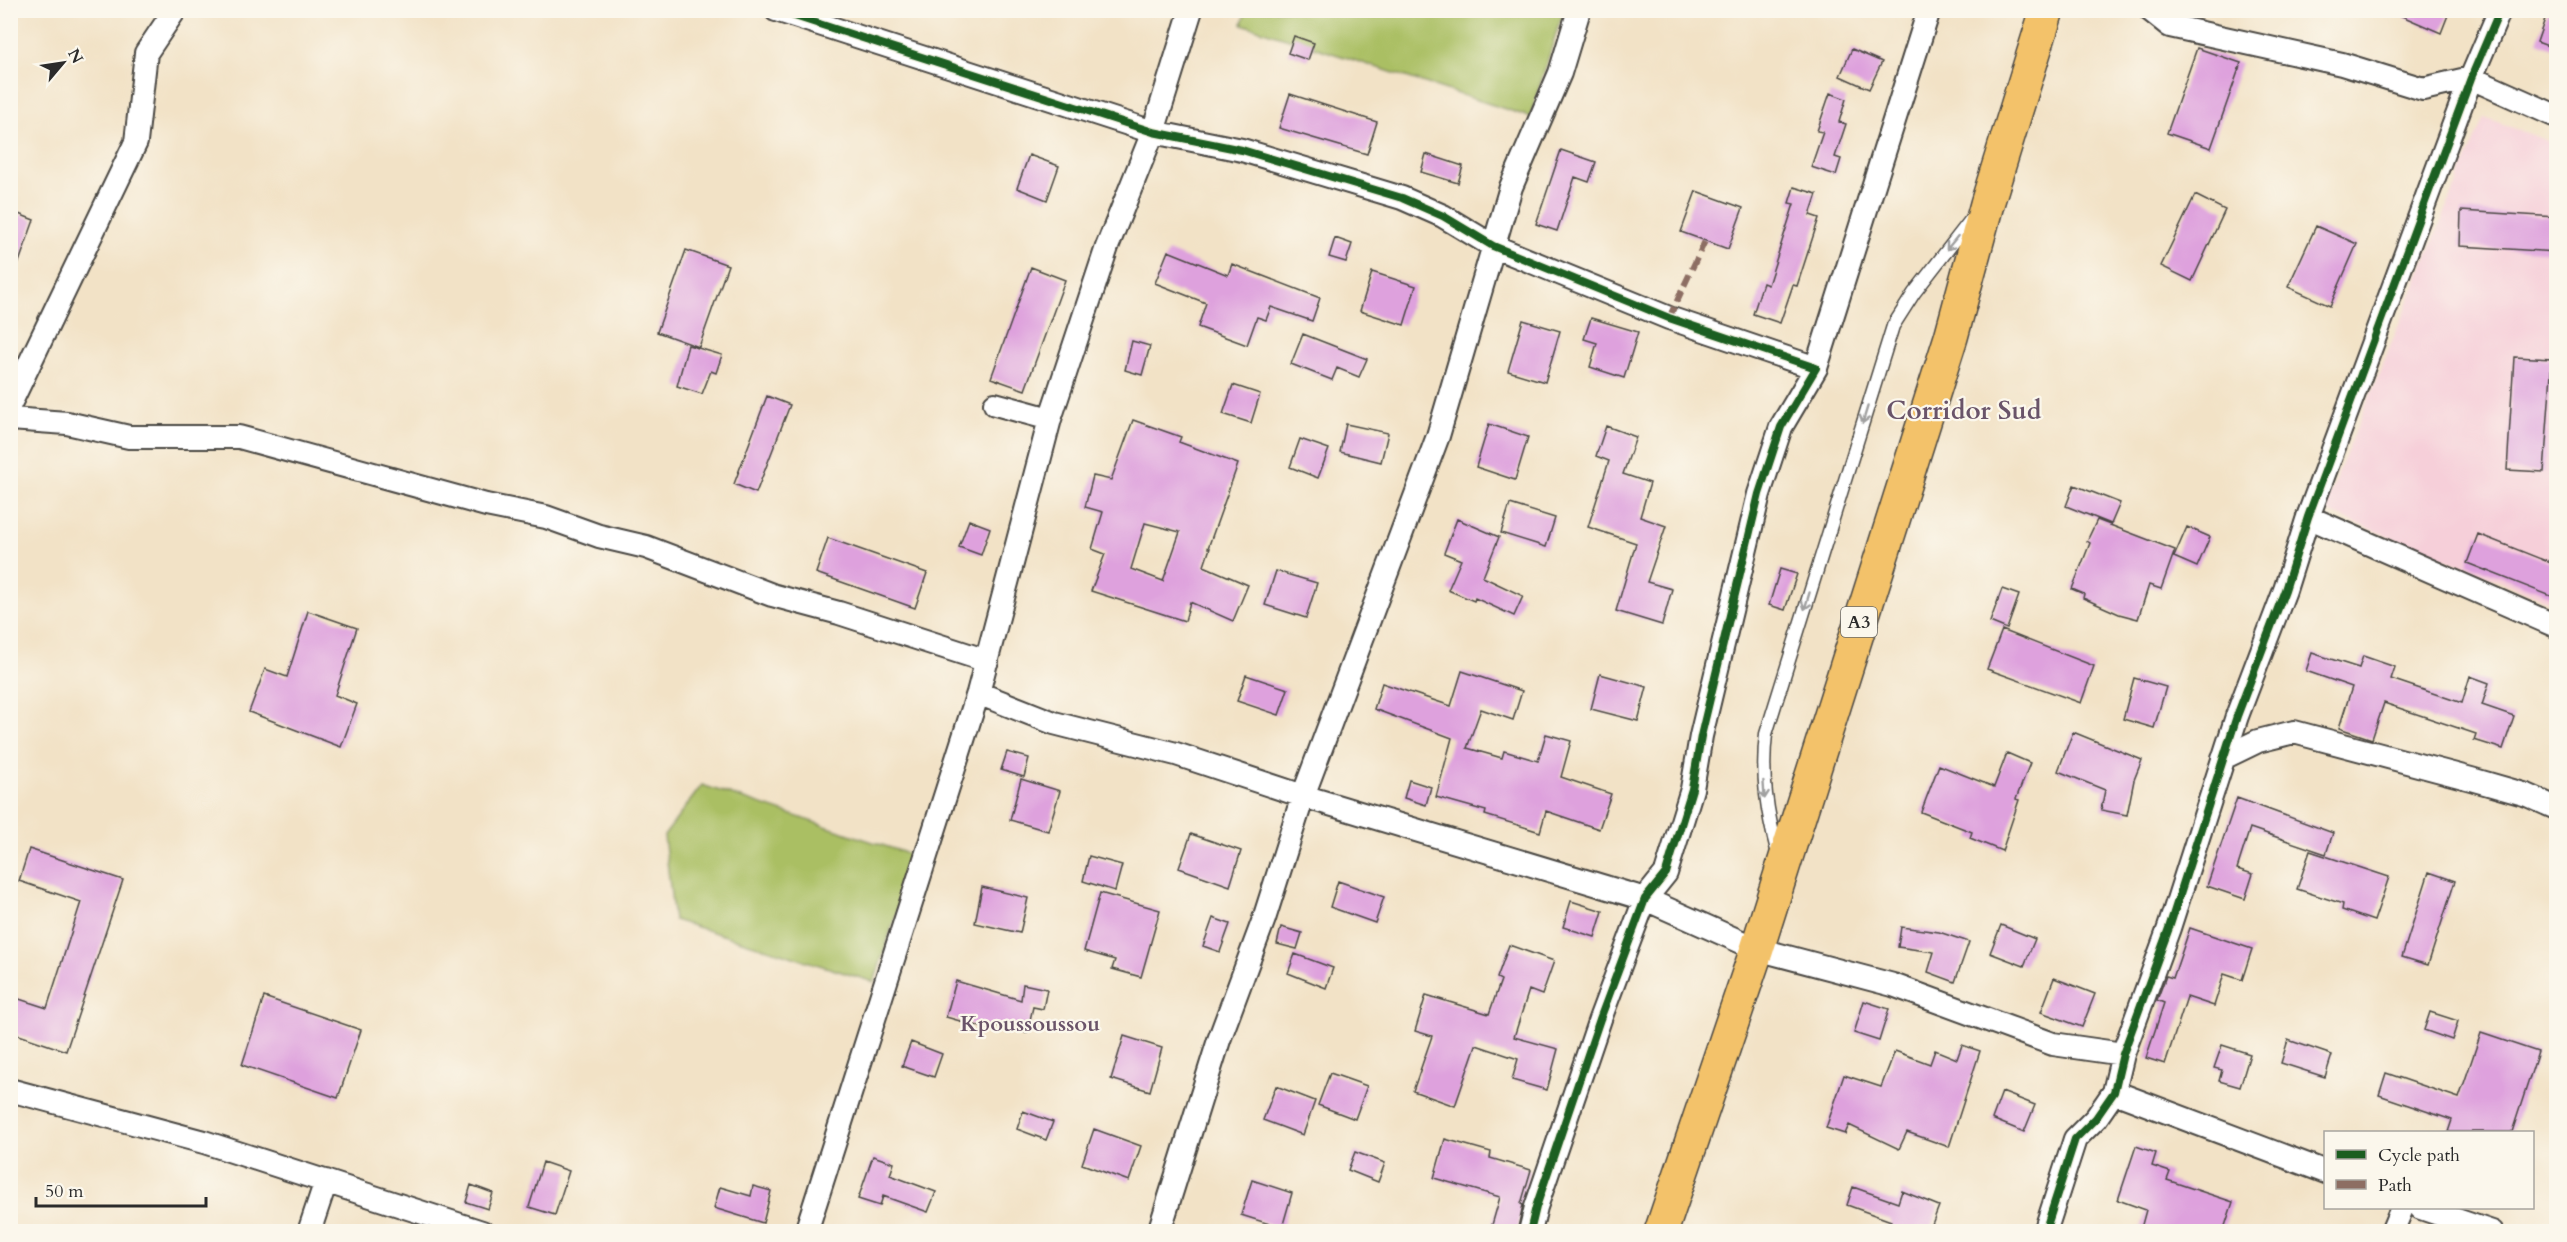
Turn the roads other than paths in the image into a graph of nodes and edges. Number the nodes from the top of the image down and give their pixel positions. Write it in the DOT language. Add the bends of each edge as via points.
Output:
graph roads {
  1 [pos="175,10"];
  2 [pos="776,10"];
  3 [pos="1191,10"];
  4 [pos="1579,10"];
  5 [pos="1929,10"];
  6 [pos="2047,10"];
  7 [pos="2150,10"];
  8 [pos="2499,10"];
  9 [pos="2470,78"];
  10 [pos="2556,116"];
  11 [pos="1153,132"];
  12 [pos="1989,198"];
  13 [pos="1493,246"];
  14 [pos="1816,368"];
  15 [pos="10,404"];
  16 [pos="995,404"];
  17 [pos="10,419"];
  18 [pos="1050,419"];
  19 [pos="2308,518"];
  20 [pos="2556,626"];
  21 [pos="987,661"];
  22 [pos="978,693"];
  23 [pos="2223,758"];
  24 [pos="1303,796"];
  25 [pos="2556,808"];
  26 [pos="1782,868"];
  27 [pos="1645,899"];
  28 [pos="1757,949"];
  29 [pos="2123,1054"];
  30 [pos="10,1090"];
  31 [pos="2114,1092"];
  32 [pos="2324,1172"];
  33 [pos="326,1181"];
  34 [pos="2402,1209"];
  35 [pos="2424,1209"];
  36 [pos="309,1232"];
  37 [pos="482,1232"];
  38 [pos="806,1232"];
  39 [pos="1159,1232"];
  40 [pos="1530,1232"];
  41 [pos="1661,1232"];
  42 [pos="2045,1232"];
  43 [pos="2392,1232"];
  44 [pos="2492,1232"];
  1 -- 15 [label="street" via="146,53 136,142"];
  2 -- 11 [label="street"];
  3 -- 11 [label="street"];
  4 -- 13 [label="street" via="1560,73 1511,187"];
  5 -- 14 [label="street"];
  6 -- 12 [label="highway, A3"];
  7 -- 9 [label="street" via="2170,26 2353,67 2424,89"];
  8 -- 9 [label="street"];
  9 -- 10 [label="street"];
  9 -- 19 [label="street"];
  11 -- 13 [label="street" via="1242,150 1402,198 1443,216"];
  11 -- 18 [label="street" via="1107,247"];
  12 -- 26 [label="highway, A3" via="1951,337"];
  12 -- 26 [label="lane, one-way" via="1893,326 1769,723 1762,764 1765,802"];
  13 -- 14 [label="street" via="1669,318"];
  13 -- 24 [label="street" via="1438,436"];
  14 -- 27 [label="street" via="1781,427 1759,494 1692,789 1666,873"];
  16 -- 18 [label="street"];
  17 -- 21 [label="street" via="67,423 129,437 239,437 486,505 546,517 646,547 772,595"];
  18 -- 21 [label="street"];
  19 -- 20 [label="street"];
  19 -- 23 [label="street"];
  21 -- 22 [label="street"];
  22 -- 24 [label="street" via="1054,723 1176,754"];
  22 -- 38 [label="street"];
  23 -- 25 [label="street" via="2258,741 2294,732 2471,778"];
  23 -- 29 [label="street" via="2169,928"];
  24 -- 27 [label="street"];
  24 -- 39 [label="street" via="1264,919 1219,1040"];
  26 -- 28 [label="highway, A3"];
  27 -- 28 [label="street"];
  27 -- 40 [label="street" via="1596,1030"];
  28 -- 29 [label="street" via="1893,985 2053,1044"];
  28 -- 41 [label="highway, A3"];
  29 -- 31 [label="street"];
  30 -- 33 [label="street" via="204,1142"];
  31 -- 32 [label="street"];
  31 -- 42 [label="street" via="2075,1139"];
  33 -- 36 [label="street"];
  33 -- 37 [label="street"];
  34 -- 43 [label="street"];
  35 -- 44 [label="street"];
}
